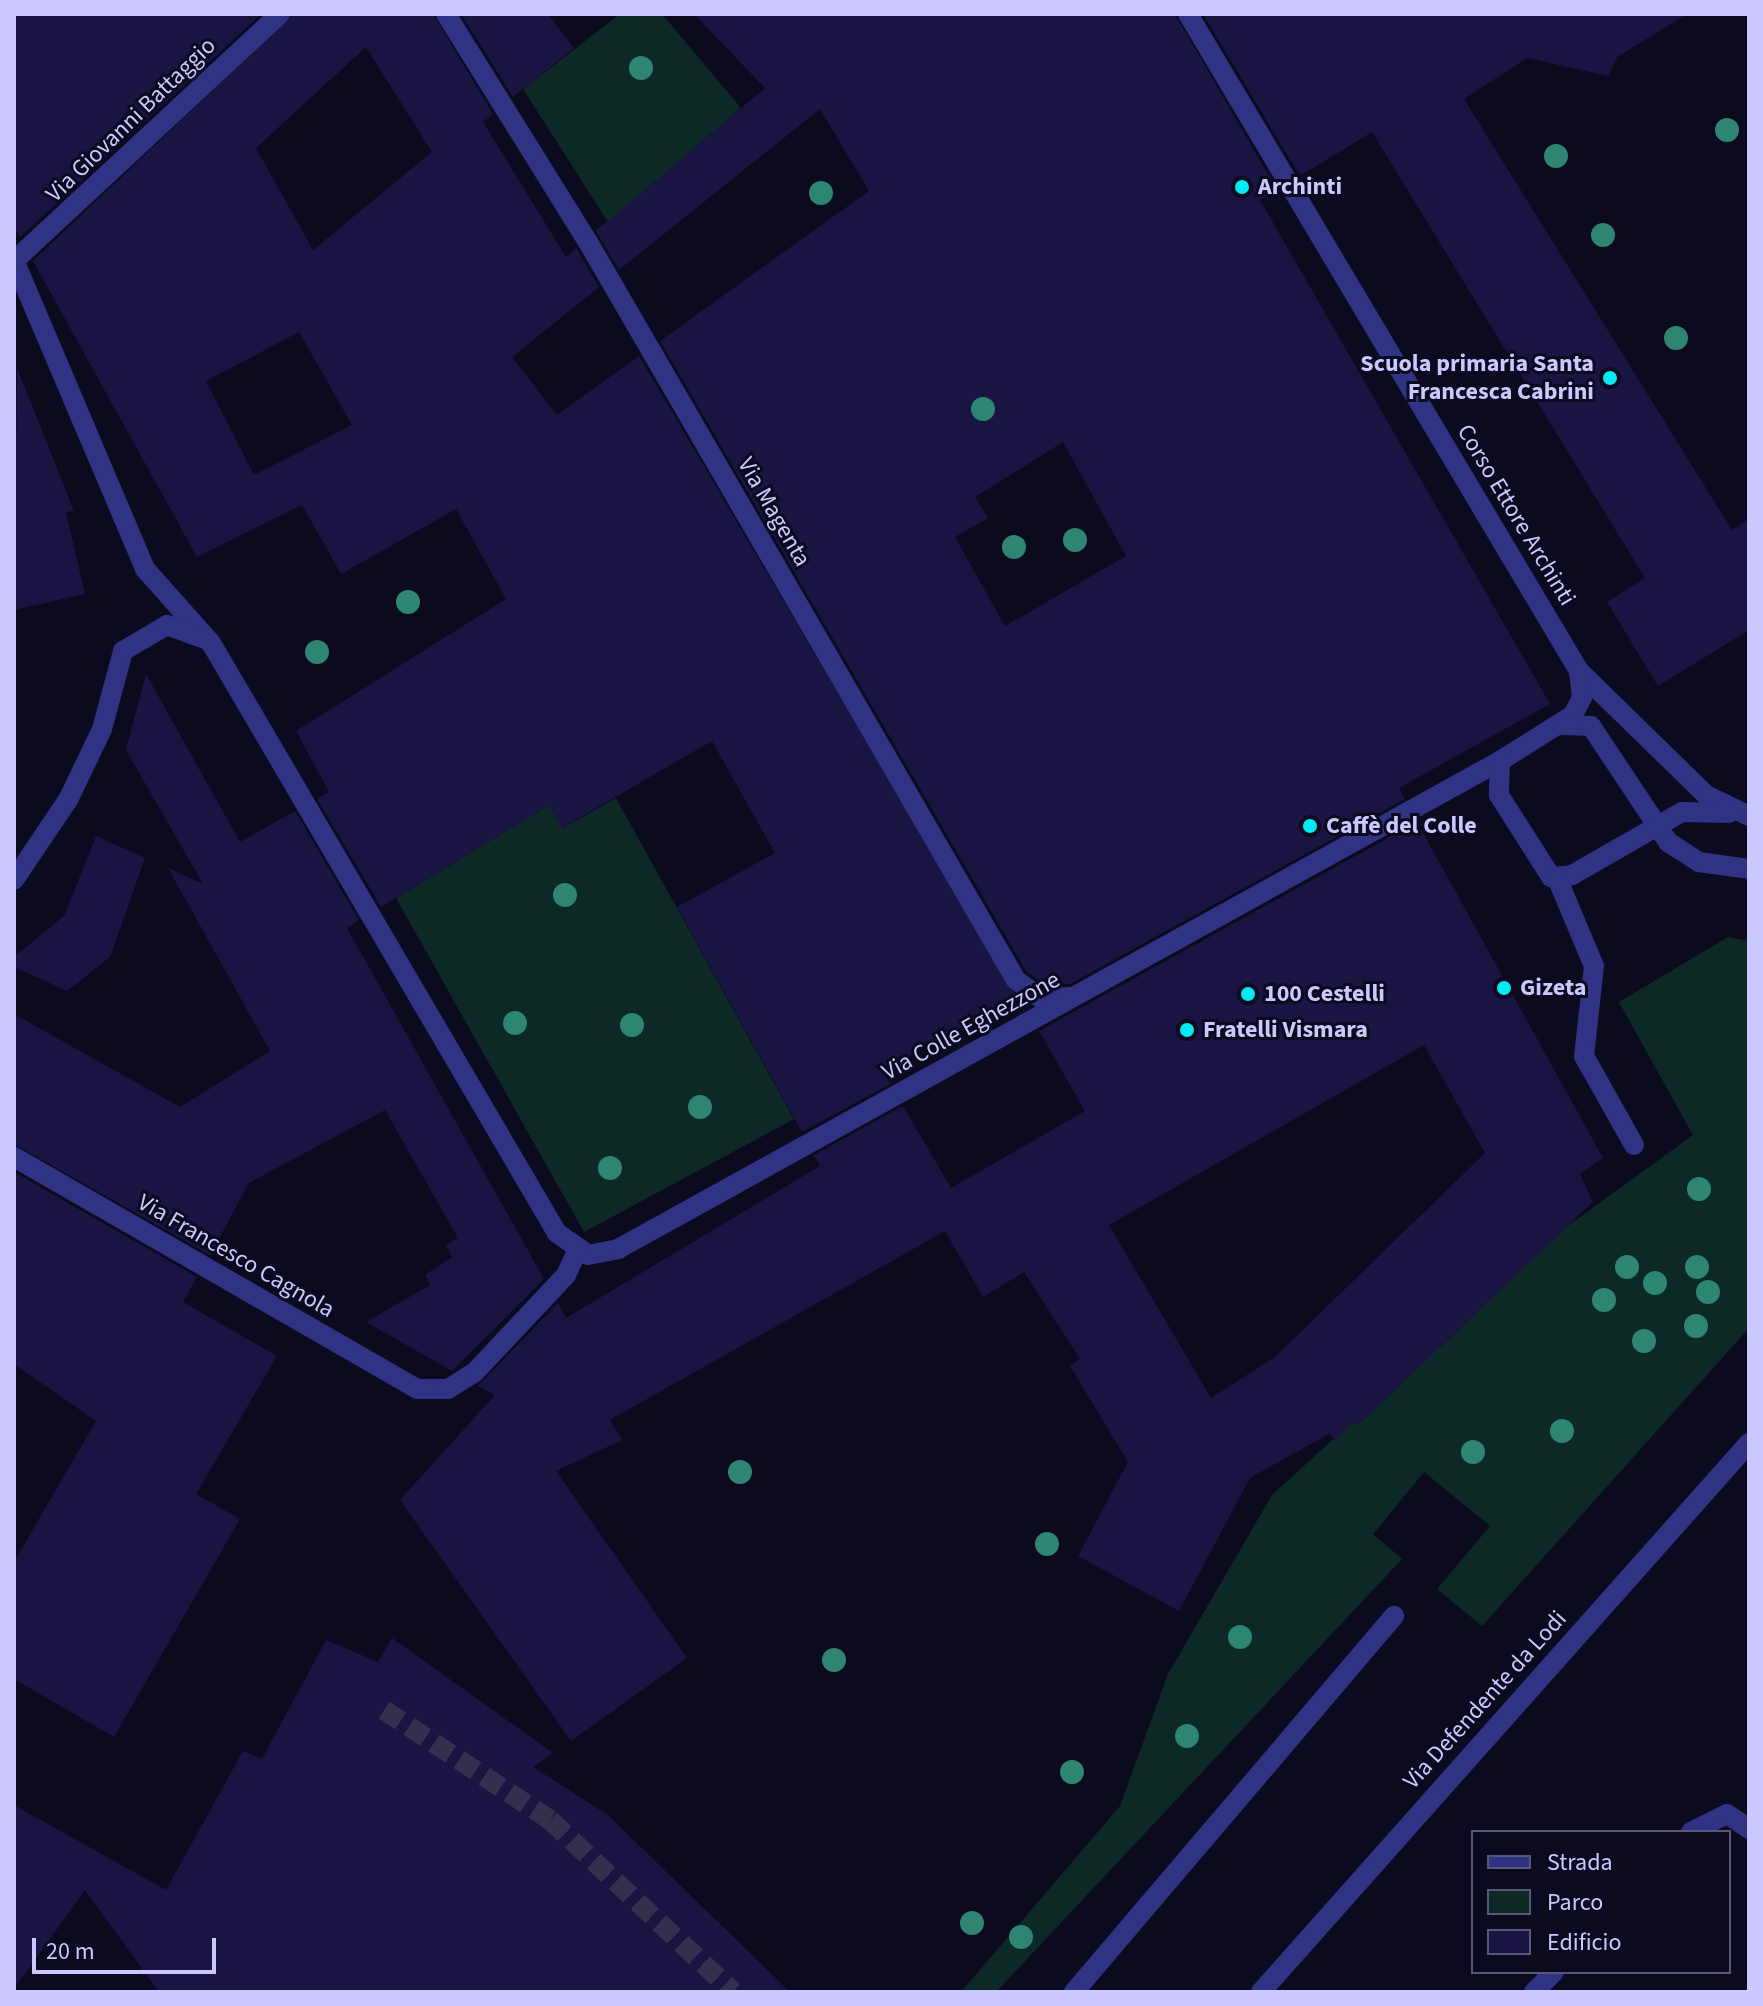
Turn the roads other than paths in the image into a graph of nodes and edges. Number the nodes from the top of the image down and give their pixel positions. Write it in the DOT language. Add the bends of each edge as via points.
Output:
graph roads {
  1 [pos="280,14"];
  2 [pos="446,14"];
  3 [pos="1188,14"];
  4 [pos="14,260"];
  5 [pos="211,643"];
  6 [pos="1579,671"];
  7 [pos="1562,725"];
  8 [pos="1500,761"];
  9 [pos="1748,816"];
  10 [pos="1655,826"];
  11 [pos="1749,869"];
  12 [pos="1557,878"];
  13 [pos="14,880"];
  14 [pos="1079,996"];
  15 [pos="1634,1145"];
  16 [pos="14,1157"];
  17 [pos="577,1251"];
  18 [pos="1749,1443"];
  19 [pos="1394,1616"];
  20 [pos="1749,1829"];
  21 [pos="1695,1830"];
  22 [pos="1552,1974"];
  23 [pos="1074,1992"];
  24 [pos="1261,1992"];
  25 [pos="1534,1992"];
  1 -- 4 [label="street, Via Giovanni Battaggio"];
  2 -- 14 [label="street, Via Magenta" via="588,242 1016,980 1041,998"];
  3 -- 6 [label="street, Corso Ettore Archinti"];
  4 -- 5 [label="street" via="133,547"];
  5 -- 13 [label="street" via="167,625 123,651 102,729 69,798"];
  5 -- 17 [label="street" via="557,1233"];
  6 -- 7 [label="street" via="1582,697"];
  6 -- 9 [label="street, Corso Ettore Archinti" via="1706,795"];
  7 -- 8 [label="street, Via Colle Eghezzone"];
  7 -- 10 [label="street" via="1591,726"];
  8 -- 12 [label="street" via="1499,795 1544,870"];
  8 -- 14 [label="street, Via Colle Eghezzone"];
  9 -- 10 [label="street" via="1695,809"];
  10 -- 11 [label="street" via="1699,862"];
  10 -- 12 [label="street"];
  12 -- 15 [label="street" via="1594,966 1584,1056"];
  14 -- 17 [label="street, Via Colle Eghezzone" via="618,1249"];
  16 -- 17 [label="street, Via Francesco Cagnola" via="405,1383 435,1392 474,1373 566,1275"];
  18 -- 24 [label="street, Via Defendente da Lodi"];
  19 -- 23 [label="street"];
  20 -- 21 [label="street" via="1727,1814"];
  22 -- 25 [label="street"];
}
